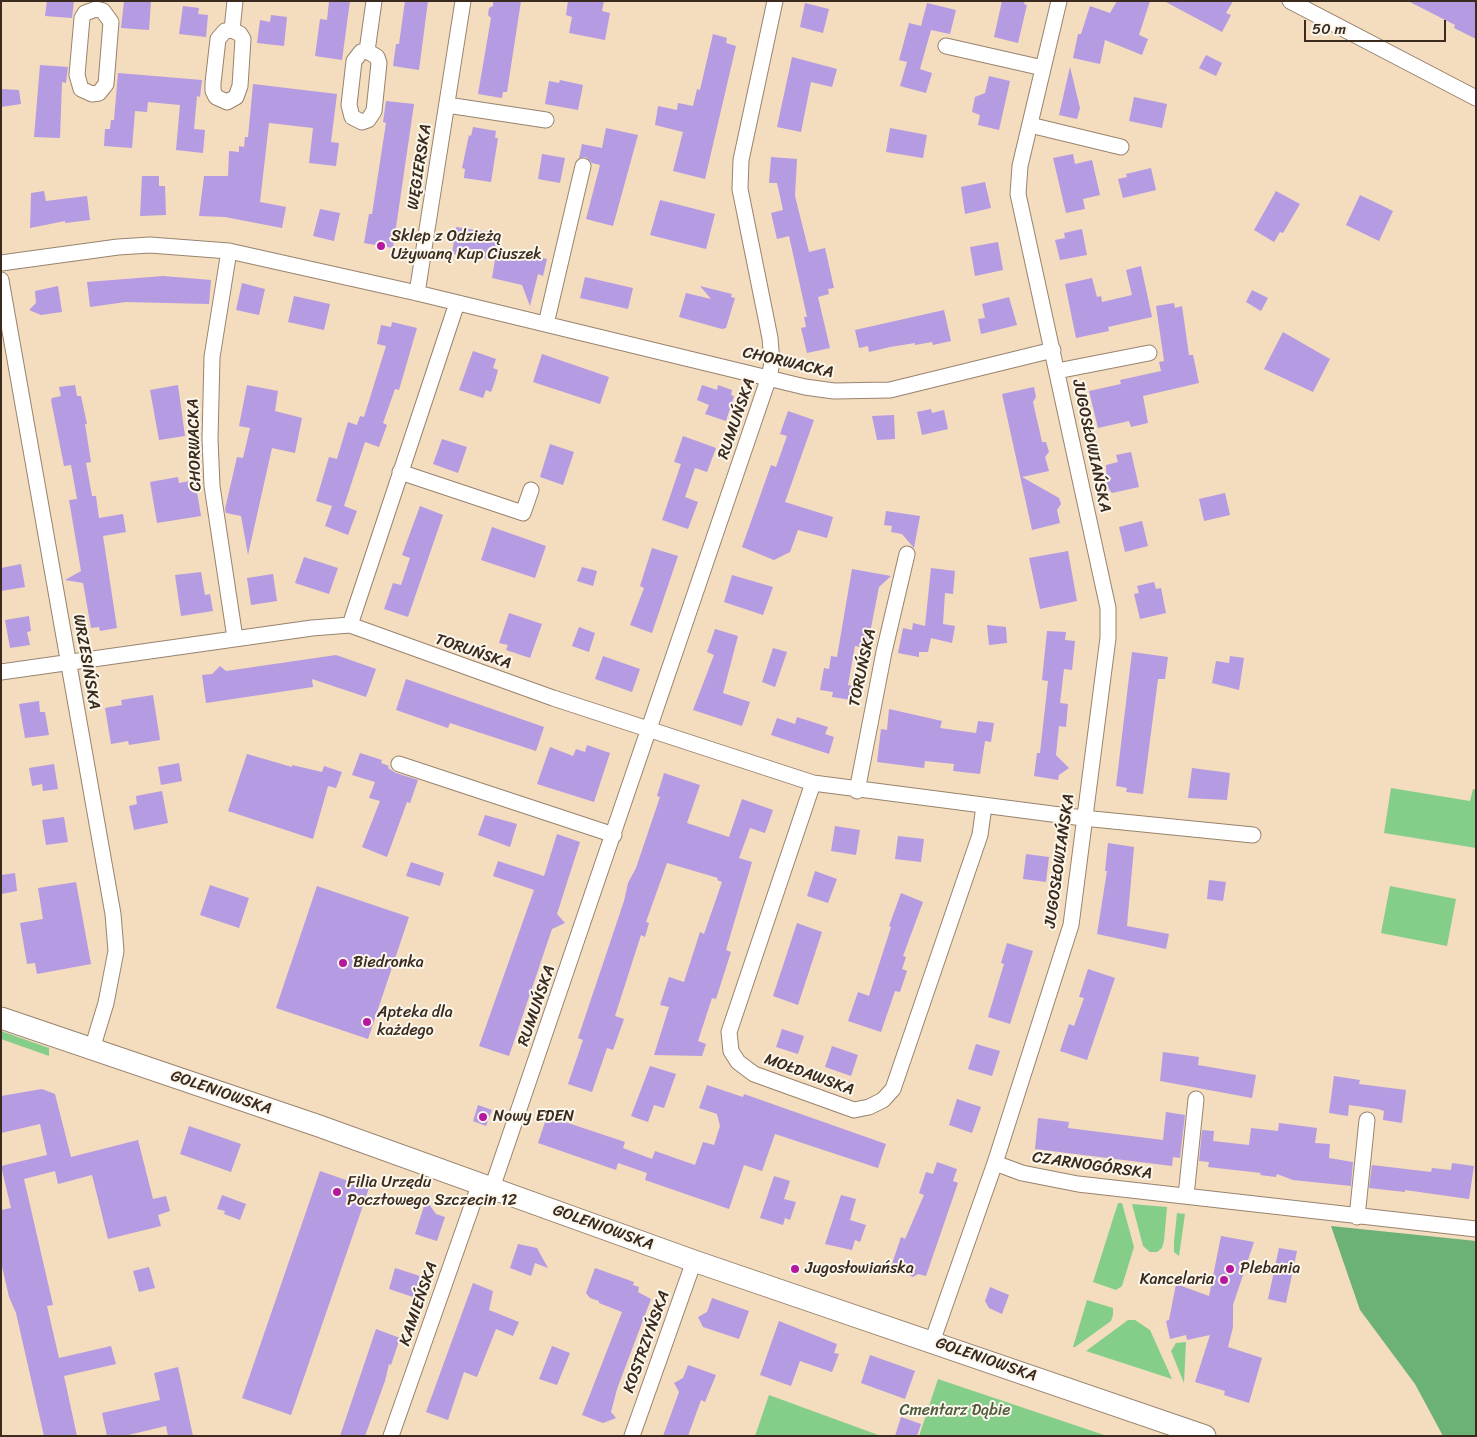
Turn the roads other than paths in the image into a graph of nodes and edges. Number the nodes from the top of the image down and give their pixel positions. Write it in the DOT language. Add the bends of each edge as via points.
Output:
graph roads {
  1 [pos="235,1"];
  2 [pos="374,1"];
  3 [pos="464,1"];
  4 [pos="775,1"];
  5 [pos="1059,1"];
  6 [pos="1290,1"];
  7 [pos="97,5"];
  8 [pos="232,30"];
  9 [pos="946,46"];
  10 [pos="367,52"];
  11 [pos="1043,68"];
  12 [pos="1476,98"];
  13 [pos="447,105"];
  14 [pos="546,120"];
  15 [pos="1030,125"];
  16 [pos="1121,147"];
  17 [pos="583,166"];
  18 [pos="229,251"];
  19 [pos="1,263"];
  20 [pos="1,280"];
  21 [pos="417,293"];
  22 [pos="456,304"];
  23 [pos="546,324"];
  24 [pos="1053,350"];
  25 [pos="1149,353"];
  26 [pos="1057,371"];
  27 [pos="770,377"];
  28 [pos="400,472"];
  29 [pos="531,490"];
  30 [pos="907,554"];
  31 [pos="350,626"];
  32 [pos="235,638"];
  33 [pos="68,661"];
  34 [pos="1,672"];
  35 [pos="650,731"];
  36 [pos="399,764"];
  37 [pos="813,783"];
  38 [pos="857,791"];
  39 [pos="984,806"];
  40 [pos="1083,818"];
  41 [pos="614,835"];
  42 [pos="1253,835"];
  43 [pos="1,1018"];
  44 [pos="92,1049"];
  45 [pos="1196,1099"];
  46 [pos="1367,1120"];
  47 [pos="995,1163"];
  48 [pos="486,1186"];
  49 [pos="1186,1196"];
  50 [pos="1357,1217"];
  51 [pos="1476,1229"];
  52 [pos="694,1261"];
  53 [pos="932,1342"];
  54 [pos="391,1436"];
  55 [pos="632,1436"];
  56 [pos="1205,1436"];
  1 -- 8 [label="street"];
  2 -- 10 [label="street"];
  3 -- 13 [label="street, WĘGIERSKA"];
  4 -- 27 [label="street, RUMUŃSKA" via="741,160 740,189 770,338"];
  5 -- 11 [label="street, JUGOSŁOWIAŃSKA"];
  6 -- 12 [label="street"];
  7 -- 7 [label="street" via="82,18 77,76 81,89 92,94 99,93 106,84 112,22"];
  9 -- 11 [label="street"];
  11 -- 15 [label="street, JUGOSŁOWIAŃSKA"];
  13 -- 14 [label="street, WĘGIERSKA"];
  13 -- 21 [label="street, WĘGIERSKA"];
  15 -- 16 [label="street"];
  15 -- 24 [label="street, JUGOSŁOWIAŃSKA" via="1020,166 1018,194"];
  17 -- 23 [label="street"];
  18 -- 19 [label="street, CHORWACKA" via="150,246"];
  18 -- 21 [label="street, CHORWACKA"];
  18 -- 32 [label="street, CHORWACKA" via="212,357 210,439 212,486"];
  20 -- 33 [label="street, WRZESIŃSKA"];
  21 -- 22 [label="street, CHORWACKA"];
  22 -- 23 [label="street, CHORWACKA"];
  22 -- 28 [label="street"];
  23 -- 27 [label="street, CHORWACKA"];
  24 -- 26 [label="street, JUGOSŁOWIAŃSKA"];
  24 -- 27 [label="street, CHORWACKA" via="890,390 834,391"];
  25 -- 26 [label="street, JUGOSŁOWIAŃSKA"];
  26 -- 40 [label="street, JUGOSŁOWIAŃSKA" via="1108,608 1108,638"];
  27 -- 35 [label="street, RUMUŃSKA"];
  28 -- 29 [label="street" via="522,513"];
  28 -- 31 [label="street"];
  30 -- 38 [label="street, TORUŃSKA"];
  31 -- 32 [label="street, TORUŃSKA"];
  31 -- 35 [label="street, TORUŃSKA"];
  32 -- 33 [label="street, TORUŃSKA"];
  33 -- 34 [label="street, TORUŃSKA"];
  33 -- 44 [label="street, WRZESIŃSKA" via="113,914 116,951 106,1003"];
  35 -- 37 [label="street, TORUŃSKA"];
  35 -- 41 [label="street, RUMUŃSKA"];
  36 -- 41 [label="street"];
  37 -- 38 [label="street, TORUŃSKA"];
  37 -- 39 [label="street, MOŁDAWSKA" via="728,1032 730,1051 754,1074 854,1110 883,1100 893,1089 980,835"];
  38 -- 39 [label="street, TORUŃSKA"];
  39 -- 40 [label="street, TORUŃSKA"];
  40 -- 42 [label="street, TORUŃSKA"];
  40 -- 47 [label="street, JUGOSŁOWIAŃSKA" via="1071,925"];
  41 -- 48 [label="street, RUMUŃSKA"];
  43 -- 44 [label="street, GOLENIOWSKA"];
  44 -- 48 [label="street, GOLENIOWSKA"];
  45 -- 49 [label="street"];
  46 -- 50 [label="street"];
  47 -- 49 [label="street, CZARNOGÓRSKA" via="1048,1180"];
  47 -- 53 [label="street, JUGOSŁOWIAŃSKA"];
  48 -- 52 [label="street, GOLENIOWSKA"];
  48 -- 54 [label="street, KAMIEŃSKA"];
  49 -- 50 [label="street, CZARNOGÓRSKA"];
  50 -- 51 [label="street, CZARNOGÓRSKA"];
  52 -- 53 [label="street, GOLENIOWSKA"];
  52 -- 55 [label="street, KOSTRZYŃSKA"];
  53 -- 56 [label="street, GOLENIOWSKA"];
}
